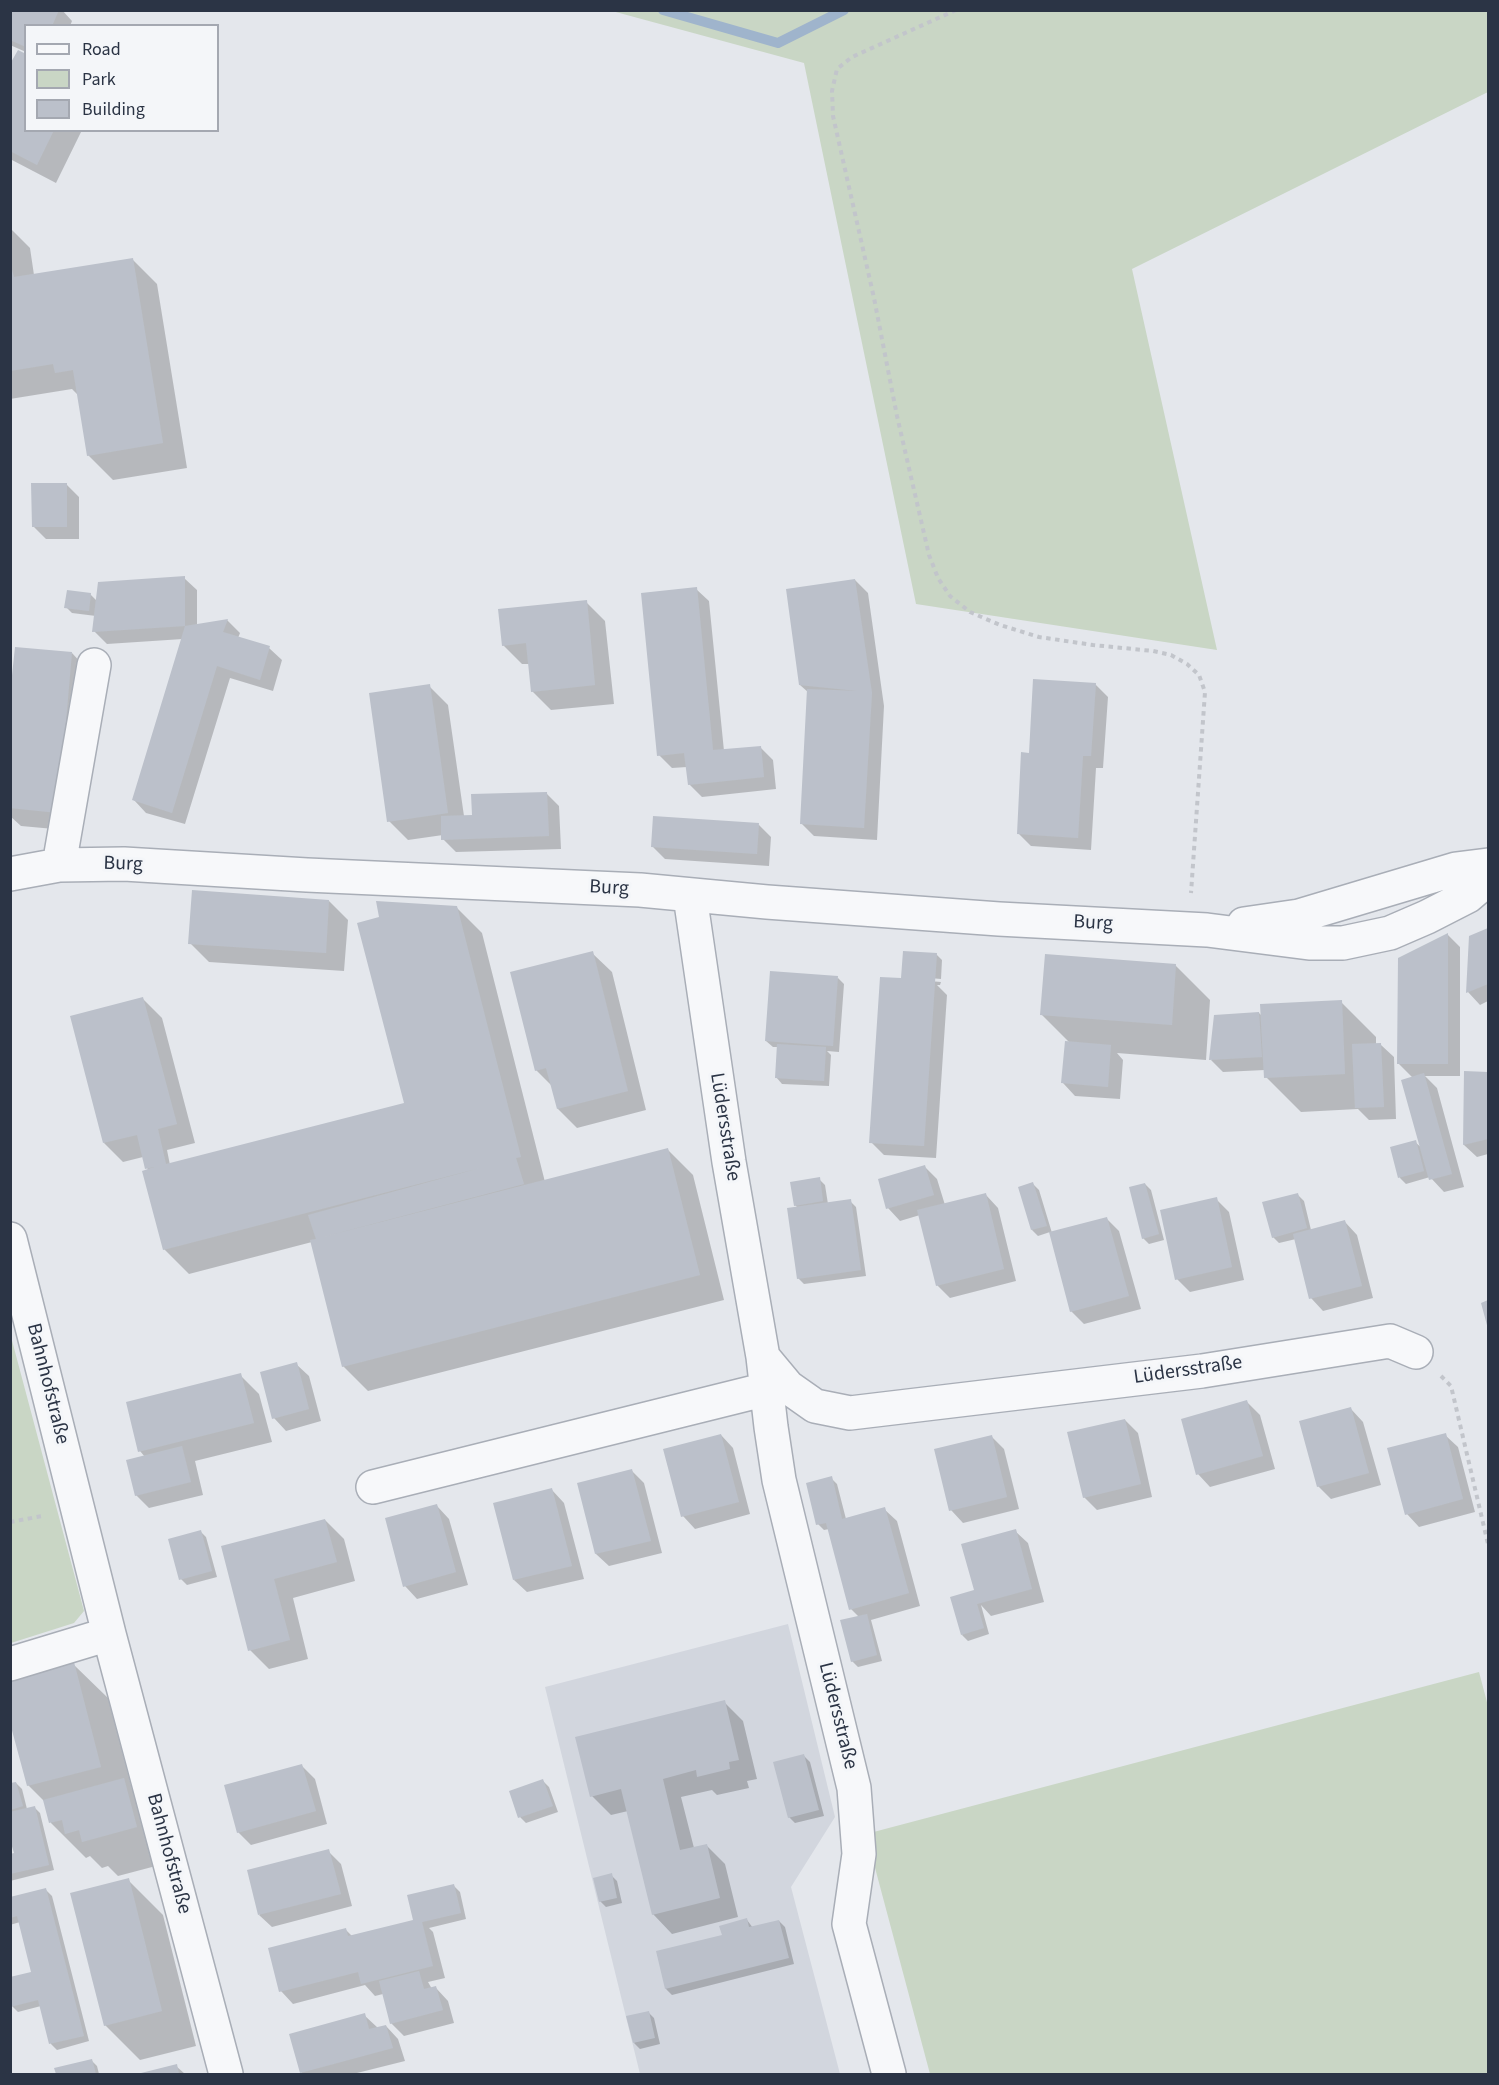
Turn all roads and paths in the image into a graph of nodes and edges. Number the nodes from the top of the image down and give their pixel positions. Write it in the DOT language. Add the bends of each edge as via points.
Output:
graph roads {
  1 [pos="956,10"];
  2 [pos="94,666"];
  3 [pos="59,865"];
  4 [pos="1488,865"];
  5 [pos="10,874"];
  6 [pos="1488,879"];
  7 [pos="690,896"];
  8 [pos="1198,930"];
  9 [pos="10,1239"];
  10 [pos="1416,1352"];
  11 [pos="763,1357"];
  12 [pos="767,1389"];
  13 [pos="373,1486"];
  14 [pos="1488,1544"];
  15 [pos="109,1634"];
  16 [pos="10,1664"];
  17 [pos="226,2074"];
  18 [pos="889,2074"];
  1 -- 8 [label="path" via="852,57 837,69 832,91 833,116 929,555 950,596 970,612 1039,637 1170,655 1198,675 1205,692"];
  2 -- 3 [label="street"];
  3 -- 5 [label="street, Burg"];
  3 -- 7 [label="street, Burg" via="124,864 640,890"];
  4 -- 8 [label="street, Burg" via="1456,869 1299,916"];
  6 -- 8 [label="street, Burg" via="1468,896 1427,918 1390,933 1343,943"];
  7 -- 8 [label="street, Burg"];
  7 -- 11 [label="street, Lüdersstraße" via="729,1162"];
  9 -- 15 [label="street, Bahnhofstraße"];
  10 -- 11 [label="street, Lüdersstraße" via="1390,1341 1202,1371 850,1413 815,1406 788,1387"];
  10 -- 14 [label="path" via="1451,1386"];
  11 -- 12 [label="street, Lüdersstraße"];
  12 -- 13 [label="street"];
  12 -- 18 [label="street, Lüdersstraße" via="779,1480 854,1788 859,1854 849,1924"];
  15 -- 16 [label="street"];
  15 -- 17 [label="street, Bahnhofstraße"];
}
